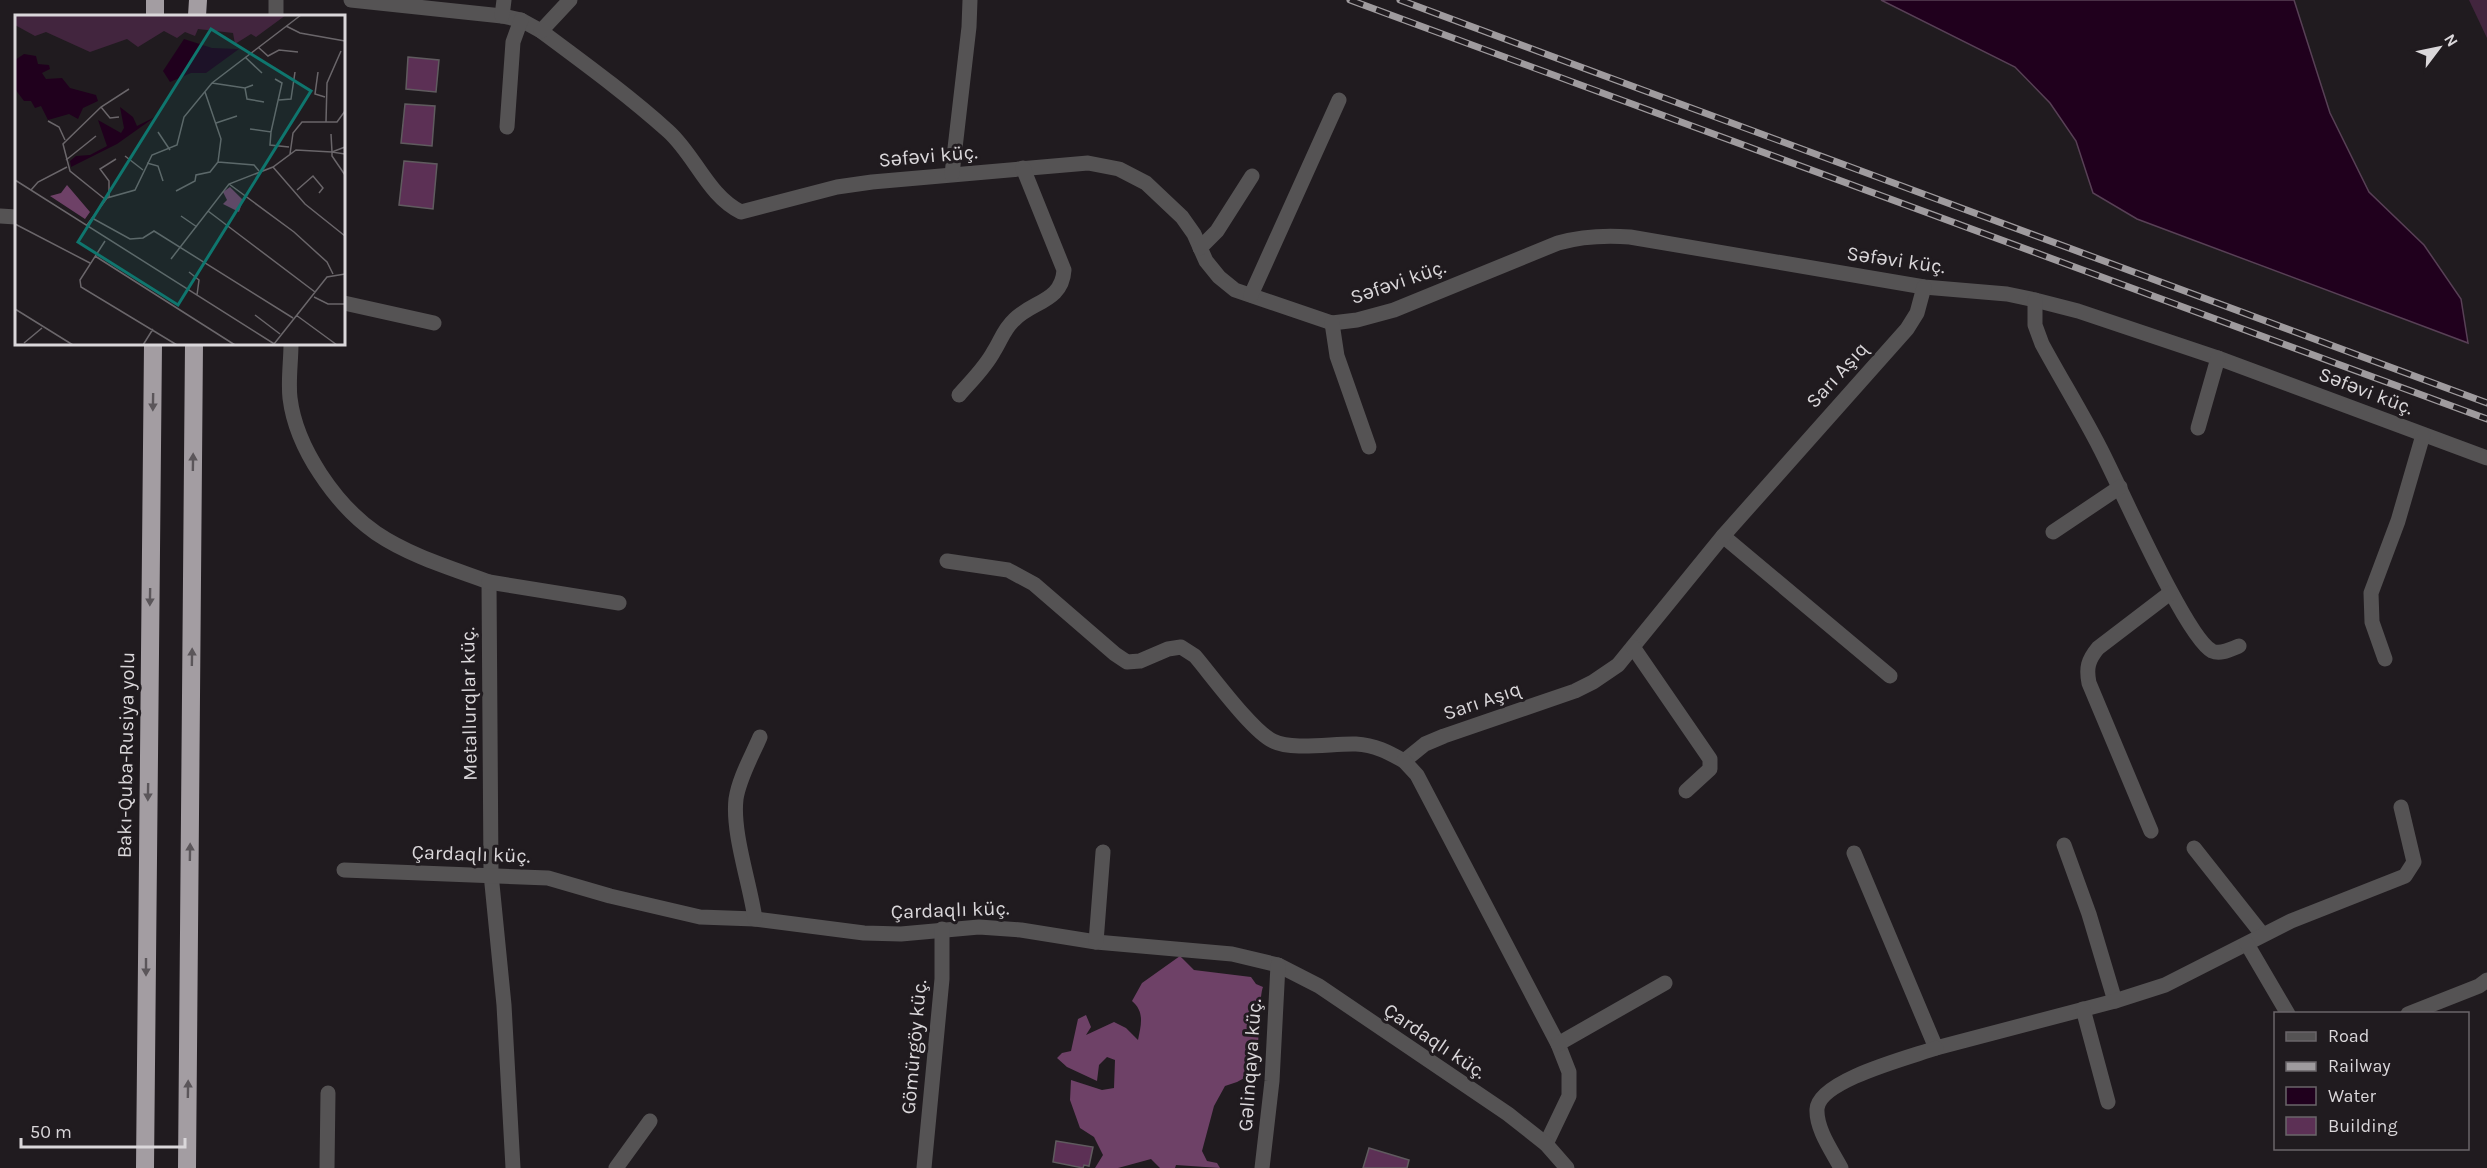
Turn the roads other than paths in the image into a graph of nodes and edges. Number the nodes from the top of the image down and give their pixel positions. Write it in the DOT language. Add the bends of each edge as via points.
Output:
graph roads {
  1 [pos="198,0"];
  2 [pos="351,0"];
  3 [pos="504,0"];
  4 [pos="570,0"];
  5 [pos="970,0"];
  6 [pos="197,15"];
  7 [pos="502,16"];
  8 [pos="521,20"];
  9 [pos="541,31"];
  10 [pos="1339,100"];
  11 [pos="507,128"];
  12 [pos="1023,168"];
  13 [pos="952,174"];
  14 [pos="1252,176"];
  15 [pos="0,216"];
  16 [pos="15,217"];
  17 [pos="1200,248"];
  18 [pos="1923,287"];
  19 [pos="1251,295"];
  20 [pos="2035,300"];
  21 [pos="345,303"];
  22 [pos="1332,322"];
  23 [pos="434,323"];
  24 [pos="153,345"];
  25 [pos="195,345"];
  26 [pos="291,345"];
  27 [pos="2218,358"];
  28 [pos="959,395"];
  29 [pos="2198,428"];
  30 [pos="2423,435"];
  31 [pos="1369,447"];
  32 [pos="2487,458"];
  33 [pos="2120,487"];
  34 [pos="2053,532"];
  35 [pos="1723,536"];
  36 [pos="947,561"];
  37 [pos="489,582"];
  38 [pos="2170,593"];
  39 [pos="619,603"];
  40 [pos="2239,646"];
  41 [pos="1633,647"];
  42 [pos="2385,658"];
  43 [pos="1890,676"];
  44 [pos="760,737"];
  45 [pos="1404,761"];
  46 [pos="1686,791"];
  47 [pos="2401,807"];
  48 [pos="2151,831"];
  49 [pos="2064,845"];
  50 [pos="2194,848"];
  51 [pos="1103,852"];
  52 [pos="1854,853"];
  53 [pos="344,870"];
  54 [pos="491,874"];
  55 [pos="755,920"];
  56 [pos="942,929"];
  57 [pos="2262,934"];
  58 [pos="1096,942"];
  59 [pos="2247,944"];
  60 [pos="1278,964"];
  61 [pos="2487,980"];
  62 [pos="1665,983"];
  63 [pos="2115,1001"];
  64 [pos="2083,1009"];
  65 [pos="2287,1012"];
  66 [pos="2413,1012"];
  67 [pos="1558,1044"];
  68 [pos="1936,1048"];
  69 [pos="328,1093"];
  70 [pos="2108,1102"];
  71 [pos="650,1121"];
  72 [pos="1546,1144"];
  73 [pos="145,1168"];
  74 [pos="187,1168"];
  75 [pos="327,1168"];
  76 [pos="513,1168"];
  77 [pos="616,1168"];
  78 [pos="924,1168"];
  79 [pos="1262,1168"];
  80 [pos="1567,1168"];
  81 [pos="1841,1168"];
  1 -- 6 [label="highway"];
  2 -- 7 [label="street, Səfəvi küç."];
  3 -- 7 [label="street"];
  4 -- 9 [label="street"];
  5 -- 13 [label="street"];
  7 -- 8 [label="street, Səfəvi küç."];
  8 -- 9 [label="street, Səfəvi küç."];
  8 -- 11 [label="street" via="513,42"];
  9 -- 13 [label="street, Səfəvi küç." via="669,132 718,196 741,212 837,187"];
  10 -- 19 [label="street"];
  12 -- 13 [label="street, Səfəvi küç."];
  12 -- 17 [label="street, Səfəvi küç." via="1088,163 1119,169 1146,183 1182,217"];
  12 -- 28 [label="street" via="1064,270 1063,279 1059,290 1015,318 982,369"];
  14 -- 17 [label="street" via="1217,231"];
  15 -- 16 [label="street"];
  17 -- 19 [label="street, Səfəvi küç." via="1218,277 1235,290"];
  18 -- 20 [label="street, Səfəvi küç."];
  18 -- 22 [label="street, Səfəvi küç." via="1602,235 1558,243 1394,310 1357,321"];
  18 -- 35 [label="street, Sarı Aşıq" via="1917,313 1907,329"];
  19 -- 22 [label="street, Səfəvi küç."];
  20 -- 27 [label="street, Səfəvi küç."];
  20 -- 33 [label="street" via="2035,325 2042,344"];
  21 -- 23 [label="street"];
  22 -- 31 [label="street" via="1336,356"];
  24 -- 73 [label="highway, Bakı-Quba-Rusiya yolu, one-way"];
  74 -- 25 [label="highway, one-way"];
  26 -- 37 [label="street" via="290,398 297,427 311,462 331,488 376,533 414,554"];
  27 -- 29 [label="street"];
  27 -- 30 [label="street, Səfəvi küç."];
  30 -- 32 [label="street, Səfəvi küç."];
  30 -- 42 [label="street" via="2398,521 2370,593 2372,622"];
  33 -- 34 [label="street"];
  33 -- 38 [label="street"];
  35 -- 41 [label="street, Sarı Aşıq"];
  35 -- 43 [label="street"];
  36 -- 45 [label="street" via="1008,570 1034,584 1127,662 1140,662 1181,647 1195,656 1260,733 1275,742 1358,744 1380,748"];
  37 -- 39 [label="street"];
  37 -- 54 [label="street, Metallurqlar küç."];
  38 -- 40 [label="street" via="2212,651"];
  38 -- 48 [label="street" via="2098,648 2086,671"];
  41 -- 45 [label="street, Sarı Aşıq" via="1618,665 1584,687 1444,736 1425,744"];
  41 -- 46 [label="street" via="1710,759 1710,769"];
  44 -- 55 [label="street" via="737,796 735,818"];
  45 -- 67 [label="street" via="1417,775"];
  47 -- 57 [label="street" via="2414,862 2405,876"];
  49 -- 63 [label="street"];
  50 -- 57 [label="street"];
  51 -- 58 [label="street"];
  52 -- 68 [label="street"];
  53 -- 54 [label="street, Çardaqlı küç."];
  54 -- 55 [label="street, Çardaqlı küç." via="548,878 700,917"];
  54 -- 76 [label="street, Metallurqlar küç." via="504,1005"];
  55 -- 56 [label="street, Çardaqlı küç." via="864,933"];
  56 -- 58 [label="street, Çardaqlı küç." via="1022,930"];
  56 -- 78 [label="street, Gömürgöy küç." via="942,979"];
  57 -- 59 [label="street"];
  58 -- 60 [label="street, Çardaqlı küç." via="1232,954"];
  59 -- 63 [label="street" via="2165,985"];
  59 -- 65 [label="street"];
  60 -- 72 [label="street, Çardaqlı küç." via="1319,986"];
  60 -- 79 [label="street, Gəlinqaya küç." via="1272,1081"];
  61 -- 66 [label="street"];
  62 -- 67 [label="street"];
  63 -- 64 [label="street"];
  64 -- 68 [label="street"];
  64 -- 70 [label="street"];
  67 -- 72 [label="street" via="1569,1072 1569,1096"];
  68 -- 81 [label="street" via="1862,1074 1824,1094 1817,1107 1818,1120"];
  69 -- 75 [label="street"];
  71 -- 77 [label="street"];
  72 -- 80 [label="street, Çardaqlı küç."];
}
